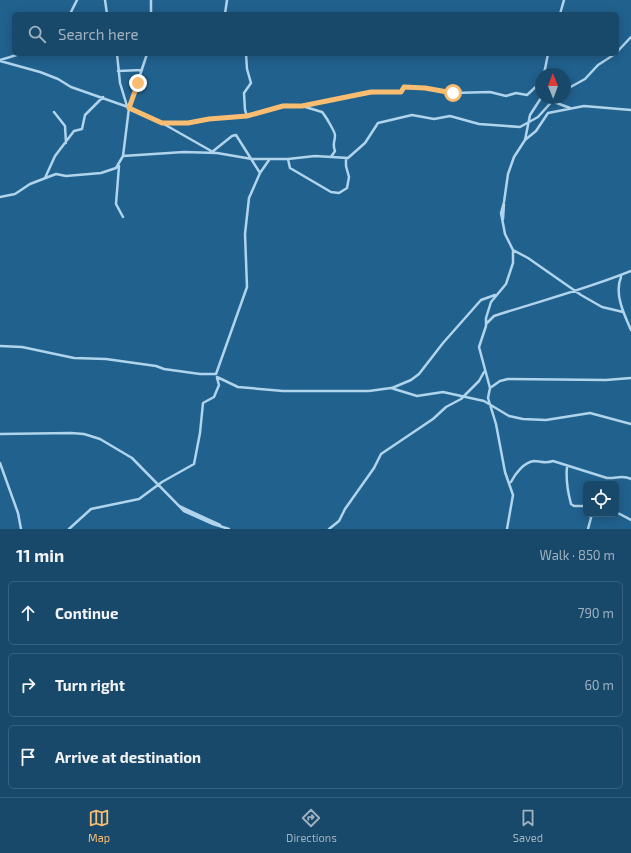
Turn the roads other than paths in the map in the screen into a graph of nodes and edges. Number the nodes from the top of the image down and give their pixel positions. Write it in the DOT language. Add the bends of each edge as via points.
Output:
graph roads {
  1 [pos="77,0"];
  2 [pos="105,0"];
  3 [pos="151,0"];
  4 [pos="226,0"];
  5 [pos="564,0"];
  6 [pos="71,12"];
  7 [pos="107,12"];
  8 [pos="151,12"];
  9 [pos="226,12"];
  10 [pos="561,12"];
  11 [pos="631,37"];
  12 [pos="619,50"];
  13 [pos="13,56"];
  14 [pos="117,56"];
  15 [pos="146,56"];
  16 [pos="246,56"];
  17 [pos="548,56"];
  18 [pos="612,56"];
  19 [pos="0,60"];
  20 [pos="545,68"];
  21 [pos="142,70"];
  22 [pos="118,71"];
  23 [pos="571,87"];
  24 [pos="535,88"];
  25 [pos="103,97"];
  26 [pos="537,104"];
  27 [pos="550,104"];
  28 [pos="559,104"];
  29 [pos="302,106"];
  30 [pos="129,108"];
  31 [pos="570,108"];
  32 [pos="631,110"];
  33 [pos="54,112"];
  34 [pos="247,116"];
  35 [pos="162,123"];
  36 [pos="528,123"];
  37 [pos="525,140"];
  38 [pos="66,143"];
  39 [pos="212,152"];
  40 [pos="217,153"];
  41 [pos="123,156"];
  42 [pos="331,157"];
  43 [pos="346,158"];
  44 [pos="252,159"];
  45 [pos="288,159"];
  46 [pos="270,160"];
  47 [pos="119,166"];
  48 [pos="260,173"];
  49 [pos="45,178"];
  50 [pos="0,197"];
  51 [pos="123,217"];
  52 [pos="513,250"];
  53 [pos="631,271"];
  54 [pos="621,276"];
  55 [pos="574,291"];
  56 [pos="496,295"];
  57 [pos="623,312"];
  58 [pos="491,317"];
  59 [pos="486,318"];
  60 [pos="486,326"];
  61 [pos="631,330"];
  62 [pos="0,346"];
  63 [pos="485,372"];
  64 [pos="216,375"];
  65 [pos="631,378"];
  66 [pos="391,388"];
  67 [pos="490,388"];
  68 [pos="465,396"];
  69 [pos="491,404"];
  70 [pos="631,424"];
  71 [pos="0,434"];
  72 [pos="0,463"];
  73 [pos="567,466"];
  74 [pos="631,479"];
  75 [pos="511,482"];
  76 [pos="158,485"];
  77 [pos="583,506"];
  78 [pos="619,514"];
  79 [pos="591,517"];
  80 [pos="631,520"];
  81 [pos="21,529"];
  82 [pos="69,529"];
  83 [pos="226,529"];
  84 [pos="330,529"];
  85 [pos="507,529"];
  86 [pos="588,529"];
  1 -- 6 [label="street"];
  2 -- 7 [label="street"];
  3 -- 8 [label="street"];
  4 -- 9 [label="street"];
  5 -- 10 [label="street"];
  11 -- 12 [label="street"];
  13 -- 19 [label="street"];
  14 -- 22 [label="street"];
  15 -- 21 [label="street"];
  16 -- 34 [label="street" via="251,83 244,93"];
  17 -- 20 [label="street"];
  18 -- 23 [label="street" via="598,65 588,77"];
  19 -- 25 [label="street" via="40,72 71,87"];
  21 -- 22 [label="street"];
  21 -- 30 [label="street"];
  22 -- 30 [label="street" via="122,94"];
  24 -- 29 [label="street" via="527,95 516,93 506,96 487,92 453,93 404,87 401,92 371,92"];
  25 -- 30 [label="street"];
  25 -- 38 [label="street" via="85,114 82,129 74,131"];
  26 -- 36 [label="street"];
  27 -- 36 [label="street"];
  28 -- 31 [label="street"];
  29 -- 34 [label="street" via="283,106"];
  29 -- 42 [label="street" via="322,112 334,131 332,145 335,150"];
  30 -- 35 [label="street"];
  30 -- 41 [label="street"];
  31 -- 32 [label="street" via="584,106"];
  31 -- 37 [label="street" via="547,113 536,131"];
  33 -- 38 [label="street" via="65,126"];
  34 -- 35 [label="street" via="188,123"];
  35 -- 39 [label="street"];
  36 -- 37 [label="street"];
  36 -- 43 [label="street" via="520,127 510,127 479,124 450,116 434,119 416,115 401,116 378,123 357,152"];
  37 -- 52 [label="street" via="510,166 501,213 505,234"];
  38 -- 49 [label="street" via="55,156"];
  39 -- 40 [label="street"];
  39 -- 44 [label="street" via="236,135"];
  40 -- 41 [label="street" via="184,152"];
  40 -- 44 [label="street"];
  41 -- 47 [label="street"];
  42 -- 43 [label="street"];
  42 -- 45 [label="street"];
  43 -- 45 [label="street" via="349,177 347,188 337,194 290,168"];
  44 -- 46 [label="street"];
  44 -- 48 [label="street"];
  45 -- 46 [label="street"];
  46 -- 48 [label="street"];
  47 -- 49 [label="street" via="101,173 66,176 56,174"];
  47 -- 51 [label="street" via="116,204"];
  48 -- 64 [label="street" via="249,198 246,222 246,295"];
  49 -- 50 [label="street" via="14,194"];
  52 -- 55 [label="street"];
  52 -- 56 [label="street" via="513,263 506,284"];
  53 -- 54 [label="street"];
  54 -- 55 [label="street"];
  54 -- 57 [label="street" via="618,286"];
  55 -- 57 [label="street" via="602,306"];
  55 -- 58 [label="street"];
  56 -- 59 [label="street"];
  56 -- 66 [label="street" via="481,300 417,376"];
  57 -- 61 [label="street"];
  58 -- 59 [label="street"];
  58 -- 60 [label="street"];
  59 -- 60 [label="street"];
  60 -- 63 [label="street" via="479,347"];
  62 -- 64 [label="street" via="22,347 74,358 97,358"];
  63 -- 67 [label="street"];
  63 -- 68 [label="street"];
  64 -- 66 [label="street" via="226,383 238,387 284,391 364,392"];
  64 -- 76 [label="street" via="219,385 214,397 203,403 194,464"];
  65 -- 67 [label="street" via="508,379"];
  66 -- 68 [label="street" via="417,396 443,392"];
  67 -- 69 [label="street" via="488,394"];
  68 -- 69 [label="street"];
  68 -- 84 [label="street" via="381,454 339,521"];
  69 -- 70 [label="street" via="509,416 523,419 551,420 588,412"];
  69 -- 85 [label="street" via="505,472 513,495"];
  71 -- 76 [label="street" via="71,433 92,436 109,443 132,458"];
  72 -- 81 [label="street"];
  73 -- 74 [label="street" via="608,478 623,476"];
  73 -- 75 [label="street" via="552,461 530,462 523,466"];
  73 -- 77 [label="street" via="571,504"];
  76 -- 82 [label="street" via="139,499 91,509"];
  76 -- 83 [label="street" via="188,514"];
  78 -- 80 [label="street"];
  79 -- 86 [label="street"];
}
